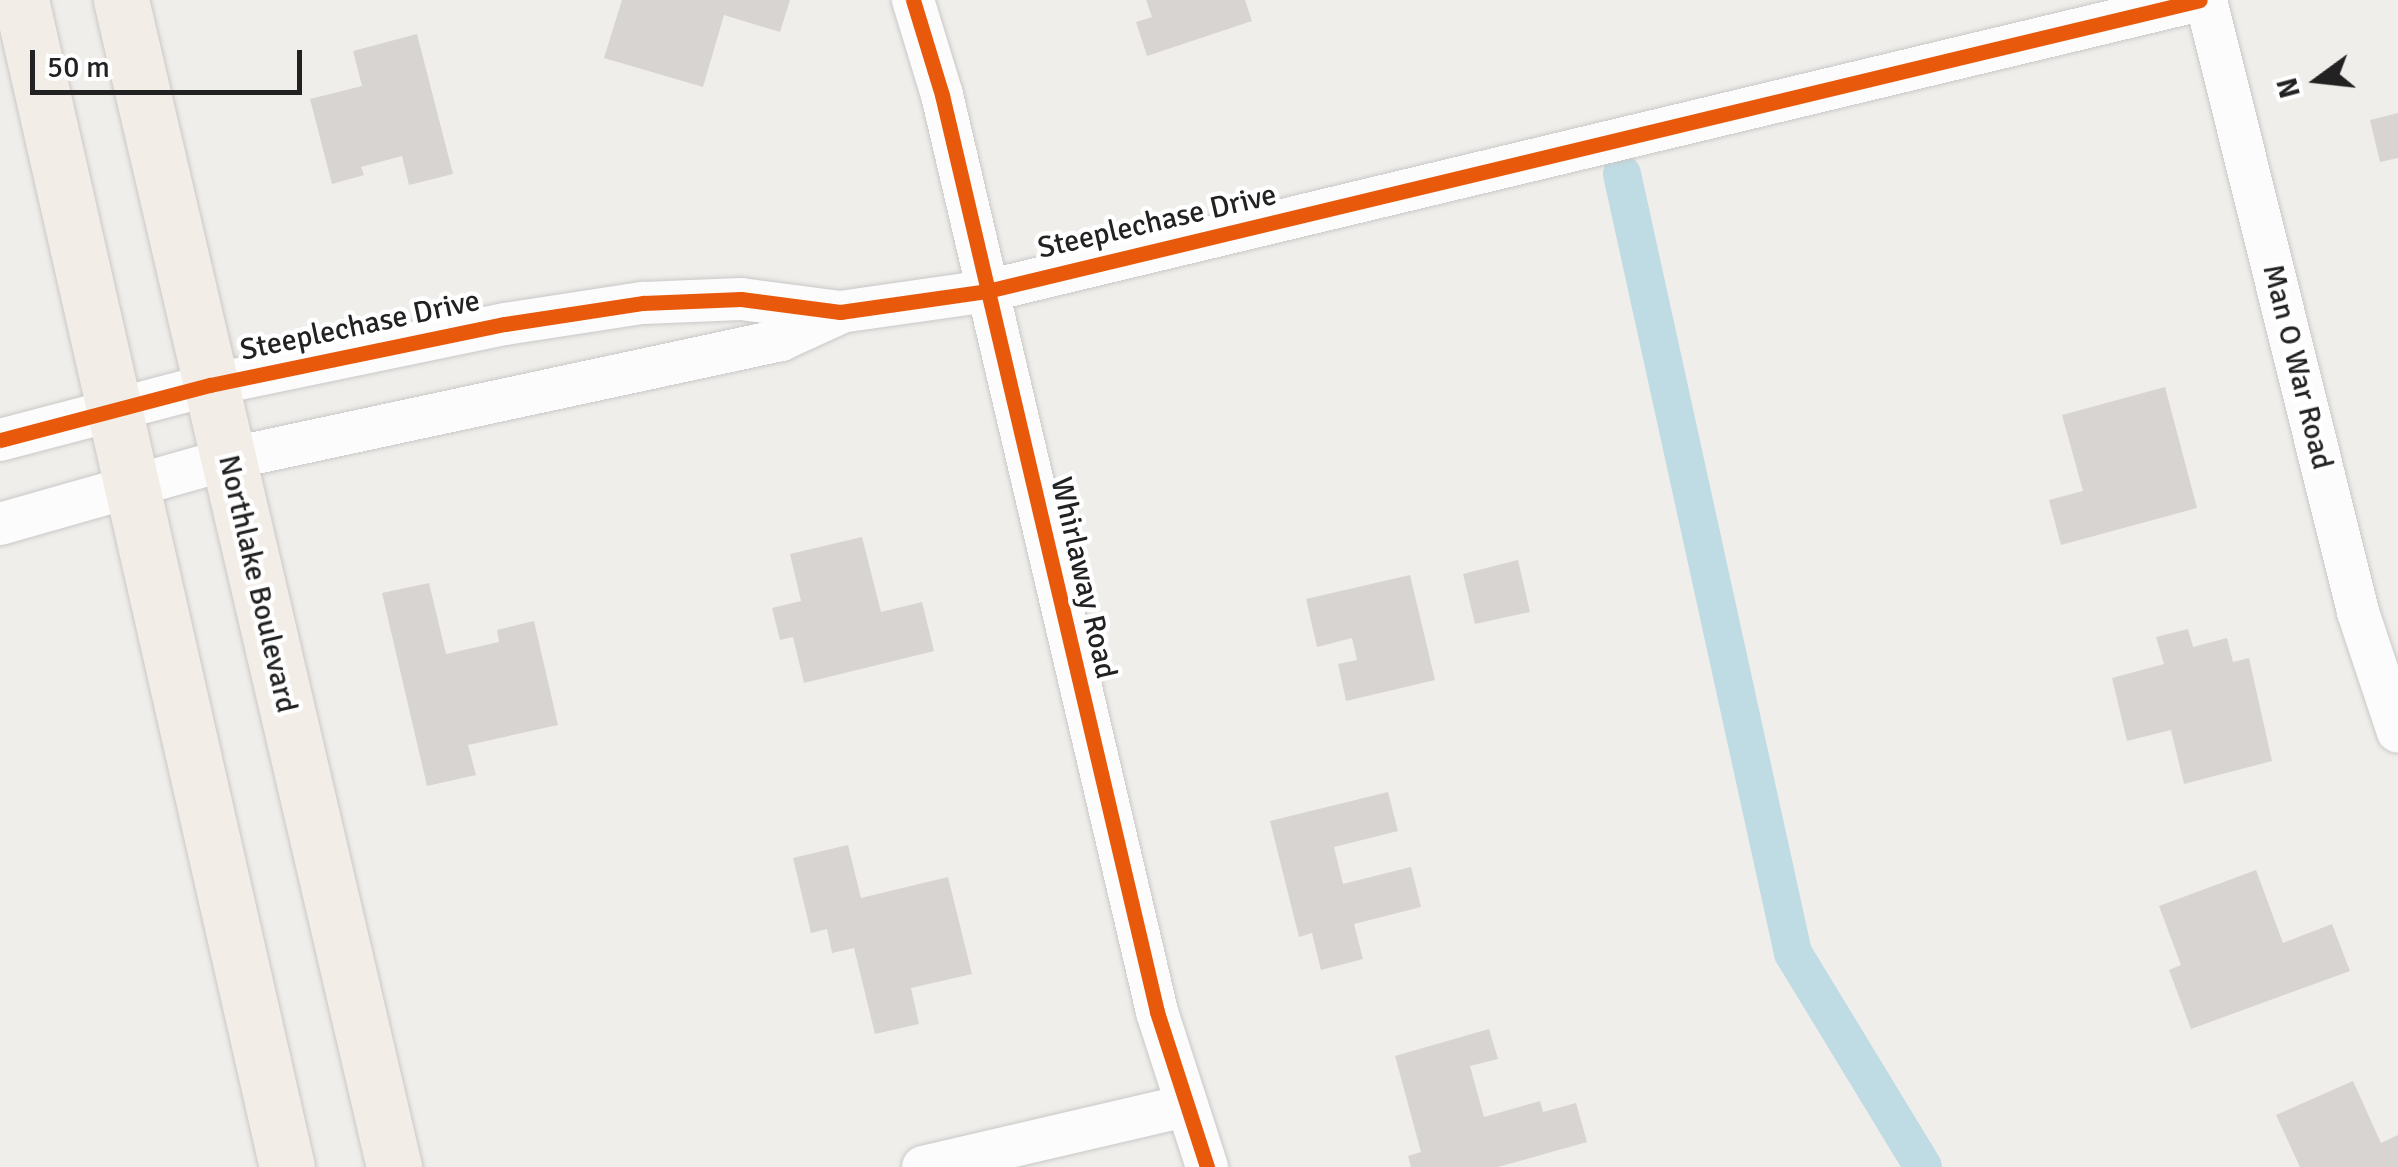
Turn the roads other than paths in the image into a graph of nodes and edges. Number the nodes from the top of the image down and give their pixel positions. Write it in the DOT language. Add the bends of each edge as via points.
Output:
graph roads {
  1 [pos="21,0"];
  2 [pos="121,0"];
  3 [pos="914,0"];
  4 [pos="2203,0"];
  5 [pos="987,291"];
  6 [pos="840,312"];
  7 [pos="210,386"];
  8 [pos="117,414"];
  9 [pos="0,440"];
  10 [pos="228,459"];
  11 [pos="133,484"];
  12 [pos="0,524"];
  13 [pos="2398,732"];
  14 [pos="1186,1106"];
  15 [pos="287,1167"];
  16 [pos="394,1167"];
  17 [pos="923,1167"];
  18 [pos="1207,1167"];
  1 -- 8 [label="main road"];
  2 -- 7 [label="main road, Northlake Boulevard"];
  3 -- 5 [label="street, Whirlaway Road"];
  4 -- 5 [label="street, Steeplechase Drive"];
  4 -- 13 [label="street, Man O War Road" via="2358,612"];
  5 -- 6 [label="street, Steeplechase Drive"];
  5 -- 14 [label="street, Whirlaway Road" via="1157,1012"];
  6 -- 7 [label="street, Steeplechase Drive" via="741,299 643,303 505,324"];
  6 -- 10 [label="street, Steeplechase Drive" via="780,340"];
  7 -- 8 [label="street, Steeplechase Drive"];
  7 -- 10 [label="main road, Northlake Boulevard"];
  8 -- 9 [label="street, Steeplechase Drive"];
  8 -- 11 [label="main road"];
  10 -- 11 [label="street, Steeplechase Drive"];
  10 -- 16 [label="main road, Northlake Boulevard"];
  11 -- 12 [label="street, Steeplechase Drive"];
  11 -- 15 [label="main road"];
  14 -- 17 [label="street"];
  14 -- 18 [label="street, Whirlaway Road"];
}
